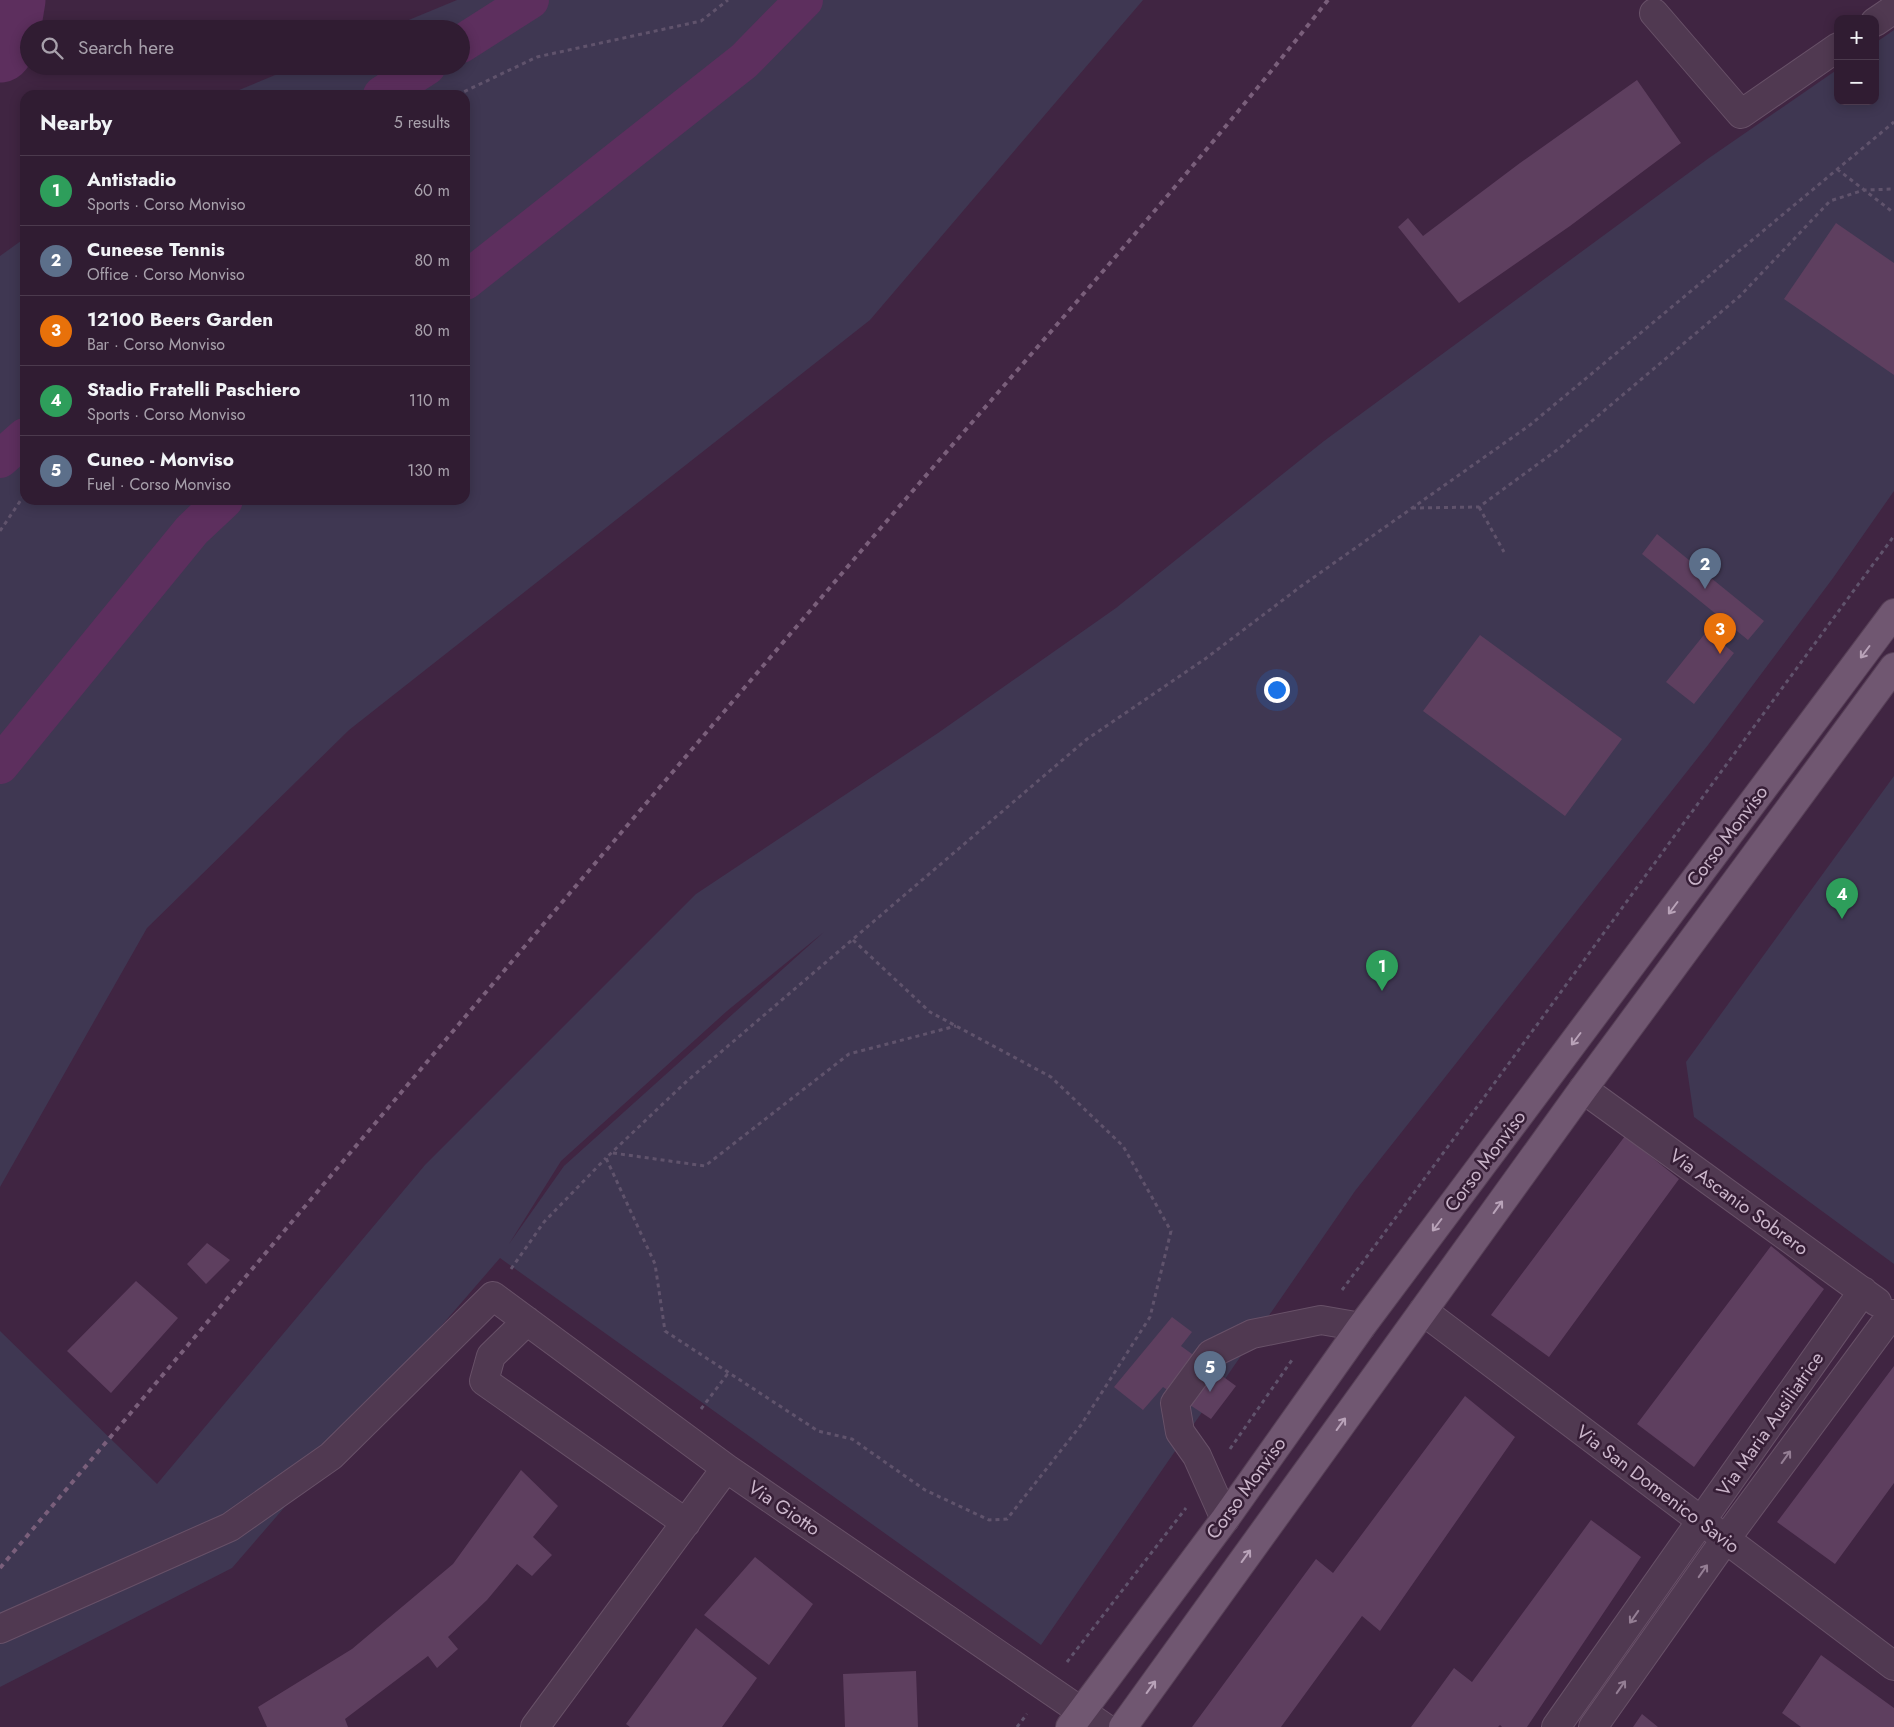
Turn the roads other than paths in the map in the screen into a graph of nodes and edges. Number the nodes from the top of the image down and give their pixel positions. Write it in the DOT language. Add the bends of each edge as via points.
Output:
graph roads {
  1 [pos="1894,9"];
  2 [pos="1654,13"];
  3 [pos="1879,19"];
  4 [pos="1834,50"];
  5 [pos="1894,613"];
  6 [pos="1894,668"];
  7 [pos="1584,1089"];
  8 [pos="1863,1291"];
  9 [pos="1423,1310"];
  10 [pos="1893,1314"];
  11 [pos="527,1321"];
  12 [pos="1361,1327"];
  13 [pos="726,1468"];
  14 [pos="1225,1519"];
  15 [pos="1701,1522"];
  16 [pos="686,1523"];
  17 [pos="1725,1540"];
  18 [pos="0,1629"];
  19 [pos="1894,1666"];
  20 [pos="1075,1719"];
  21 [pos="536,1727"];
  22 [pos="1104,1727"];
  23 [pos="1123,1727"];
  24 [pos="1556,1727"];
  25 [pos="1593,1727"];
  1 -- 3 [label="street"];
  2 -- 4 [label="street" via="1741,114"];
  5 -- 12 [label="main road, Corso Monviso, one-way"];
  6 -- 7 [label="main road, Corso Monviso"];
  7 -- 8 [label="street, Via Ascanio Sobrero"];
  9 -- 7 [label="main road, Corso Monviso, one-way"];
  8 -- 10 [label="street, Via Ascanio Sobrero"];
  8 -- 15 [label="street, Via Maria Ausiliatrice"];
  9 -- 15 [label="street, Via San Domenico Savio"];
  23 -- 9 [label="main road, Corso Monviso, one-way"];
  17 -- 10 [label="street, Via Maria Ausiliatrice, one-way"];
  11 -- 13 [label="street, Via Giotto"];
  11 -- 16 [label="street" via="491,1356 484,1381"];
  11 -- 18 [label="street, Via Giotto" via="493,1296 331,1456 230,1527"];
  12 -- 14 [label="main road, Corso Monviso"];
  12 -- 14 [label="street" via="1321,1320 1252,1334 1210,1354 1175,1403 1180,1432 1197,1456"];
  13 -- 16 [label="street"];
  13 -- 20 [label="street, Via Giotto" via="1047,1688"];
  14 -- 20 [label="main road, Corso Monviso"];
  15 -- 17 [label="street, Via San Domenico Savio"];
  15 -- 24 [label="street, Via Maria Ausiliatrice, one-way"];
  16 -- 21 [label="street"];
  17 -- 19 [label="street, Via San Domenico Savio"];
  25 -- 17 [label="street, Via Maria Ausiliatrice, one-way"];
  20 -- 22 [label="street, Via Giotto"];
}
